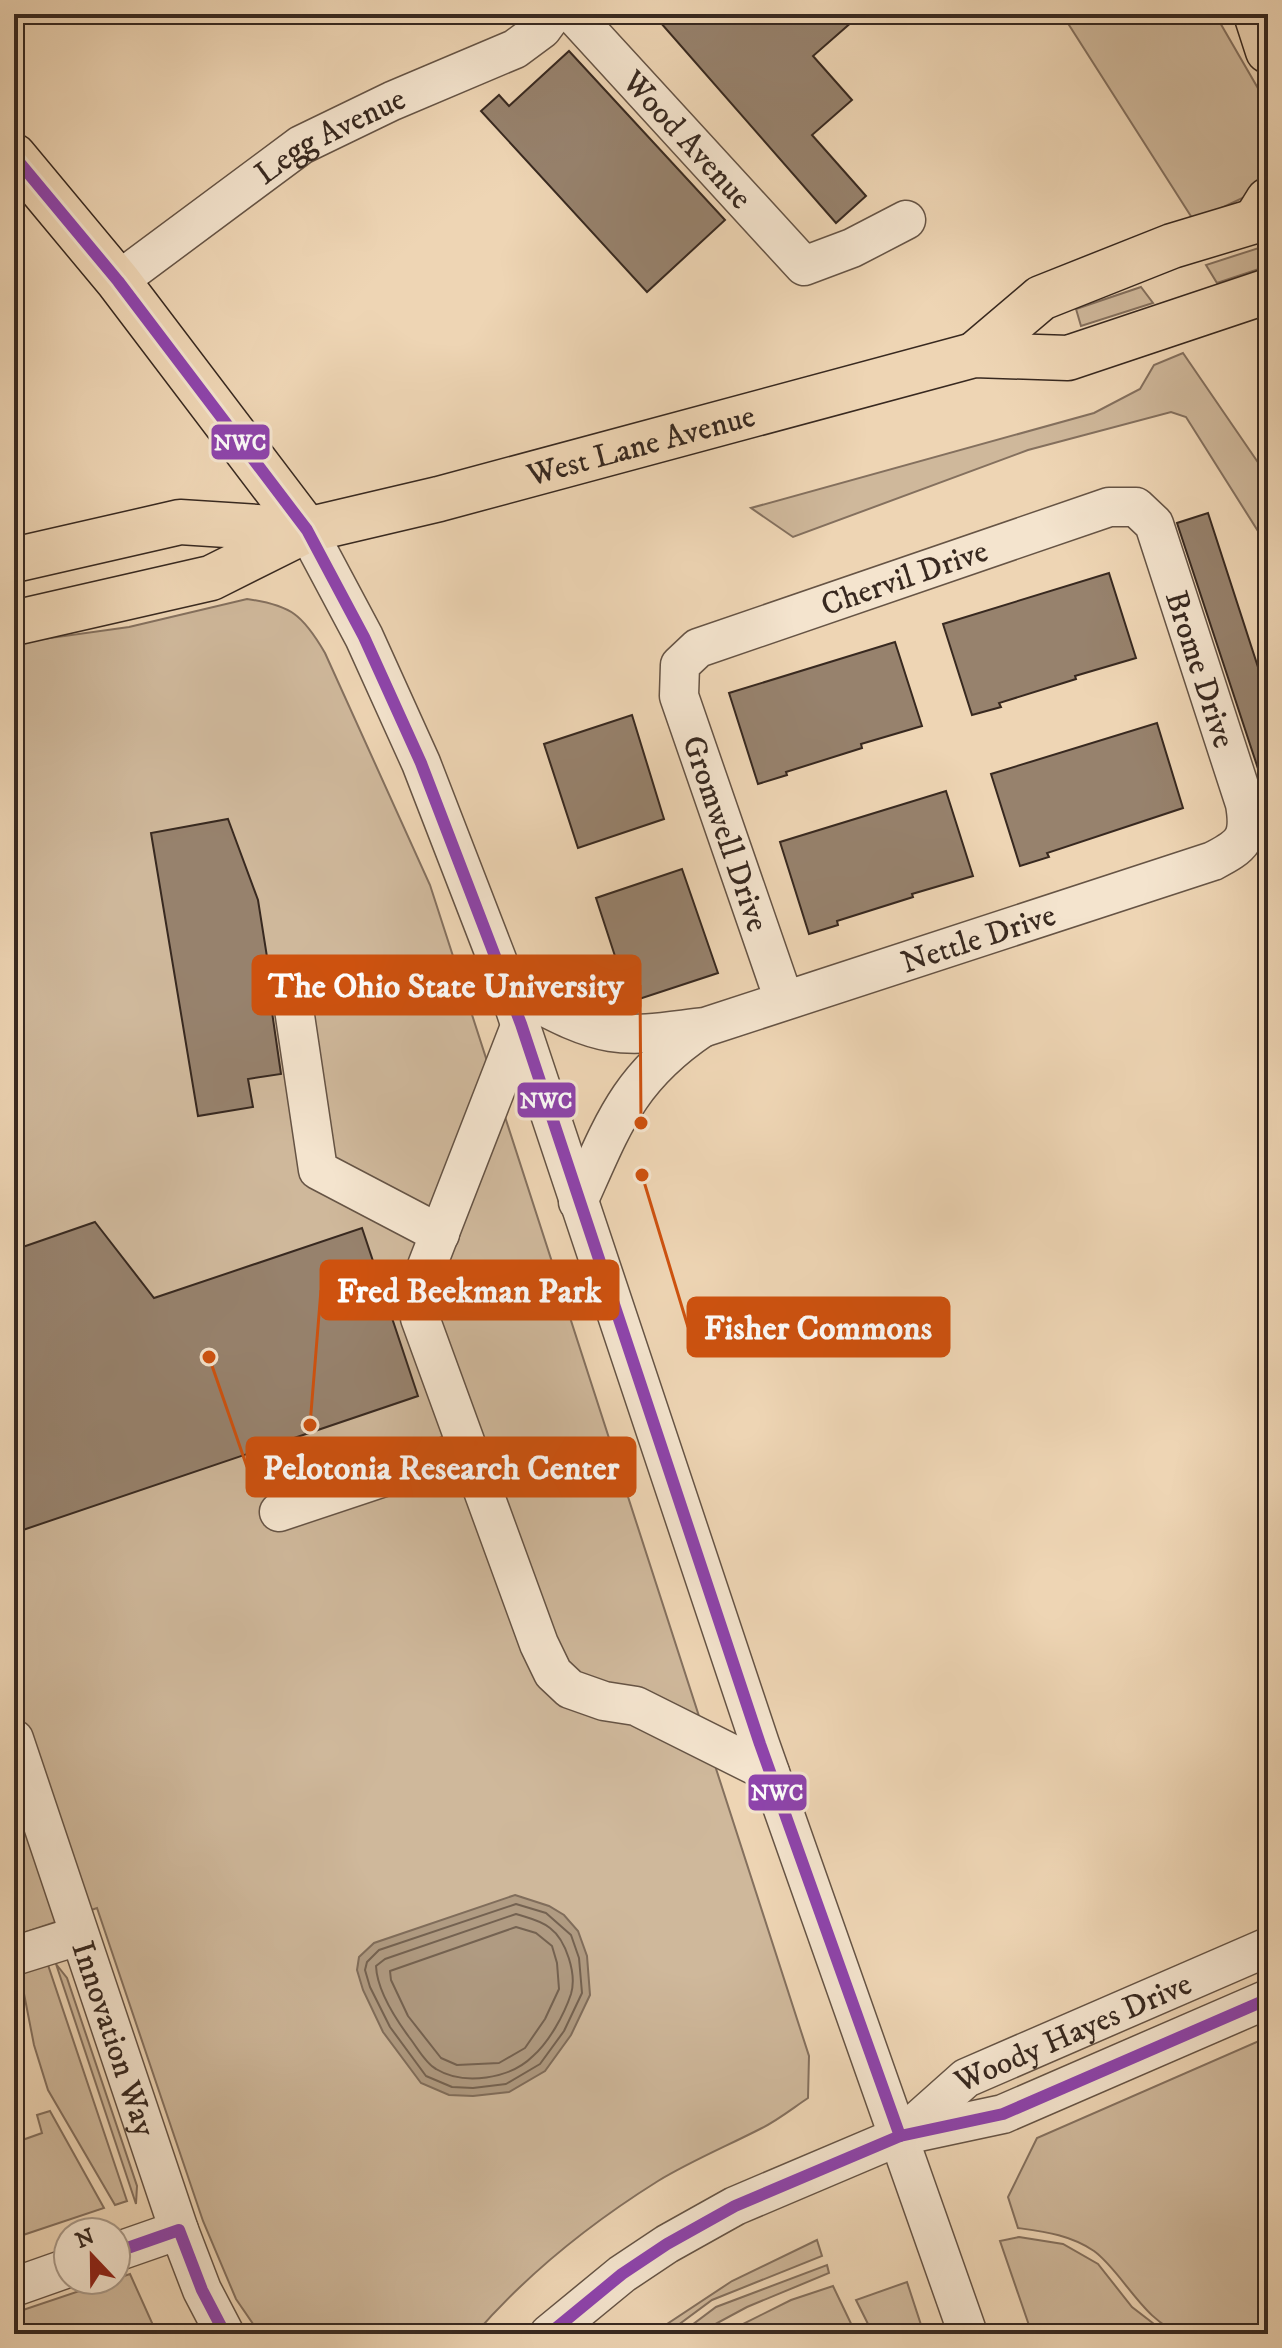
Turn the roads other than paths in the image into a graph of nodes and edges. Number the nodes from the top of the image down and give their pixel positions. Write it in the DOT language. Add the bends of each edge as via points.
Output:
graph roads {
  1 [pos="553,14"];
  2 [pos="573,14"];
  3 [pos="1258,14"];
  4 [pos="1268,30"];
  5 [pos="1268,51"];
  6 [pos="14,156"];
  7 [pos="1264,213"];
  8 [pos="906,220"];
  9 [pos="118,281"];
  10 [pos="1268,291"];
  11 [pos="974,355"];
  12 [pos="1136,507"];
  13 [pos="307,530"];
  14 [pos="14,560"];
  15 [pos="14,623"];
  16 [pos="680,665"];
  17 [pos="1245,838"];
  18 [pos="508,988"];
  19 [pos="784,1000"];
  20 [pos="294,1009"];
  21 [pos="521,1024"];
  22 [pos="705,1027"];
  23 [pos="578,1202"];
  24 [pos="440,1234"];
  25 [pos="468,1449"];
  26 [pos="279,1512"];
  27 [pos="14,1739"];
  28 [pos="770,1773"];
  29 [pos="78,1936"];
  30 [pos="1268,1947"];
  31 [pos="14,1956"];
  32 [pos="1268,1999"];
  33 [pos="900,2136"];
  34 [pos="179,2230"];
  35 [pos="132,2246"];
  36 [pos="52,2274"];
  37 [pos="14,2287"];
  38 [pos="225,2334"];
  39 [pos="549,2334"];
  40 [pos="968,2334"];
  1 -- 9 [label="street, Legg Avenue" via="515,49 301,145"];
  2 -- 8 [label="street, Wood Avenue" via="804,266"];
  3 -- 4 [label="main road"];
  3 -- 5 [label="main road"];
  6 -- 9 [label="main road"];
  7 -- 11 [label="main road, West Lane Avenue" via="1041,298"];
  9 -- 13 [label="main road"];
  10 -- 11 [label="main road, West Lane Avenue" via="1068,358"];
  11 -- 13 [label="main road, West Lane Avenue"];
  12 -- 16 [label="street, Chervil Drive" via="1109,507 698,648"];
  12 -- 17 [label="street, Brome Drive" via="1154,524 1245,804"];
  13 -- 14 [label="main road, West Lane Avenue" via="180,522"];
  13 -- 15 [label="main road, West Lane Avenue" via="211,578"];
  13 -- 18 [label="street" via="364,637 421,763"];
  16 -- 19 [label="street, Gromwell Drive" via="679,696"];
  17 -- 19 [label="street, Nettle Drive" via="1213,861"];
  18 -- 21 [label="street"];
  18 -- 22 [label="street, Nettle Drive" via="574,1021 613,1032"];
  19 -- 22 [label="street, Nettle Drive"];
  20 -- 24 [label="street" via="318,1170"];
  21 -- 23 [label="street"];
  21 -- 24 [label="street"];
  22 -- 23 [label="street, Nettle Drive" via="659,1060 640,1081 616,1117"];
  23 -- 28 [label="street"];
  24 -- 25 [label="street" via="418,1289 420,1318"];
  25 -- 26 [label="street"];
  25 -- 28 [label="street" via="553,1673 570,1689 636,1706"];
  27 -- 29 [label="street, Innovation Way"];
  28 -- 33 [label="street"];
  29 -- 31 [label="street"];
  29 -- 34 [label="street, Innovation Way"];
  30 -- 33 [label="street, Woody Hayes Drive" via="966,2078"];
  32 -- 33 [label="street, Woody Hayes Drive" via="1003,2114"];
  33 -- 39 [label="street" via="735,2206 667,2244"];
  33 -- 40 [label="street"];
  34 -- 35 [label="street"];
  34 -- 38 [label="street, Innovation Way"];
  36 -- 37 [label="street"];
}
